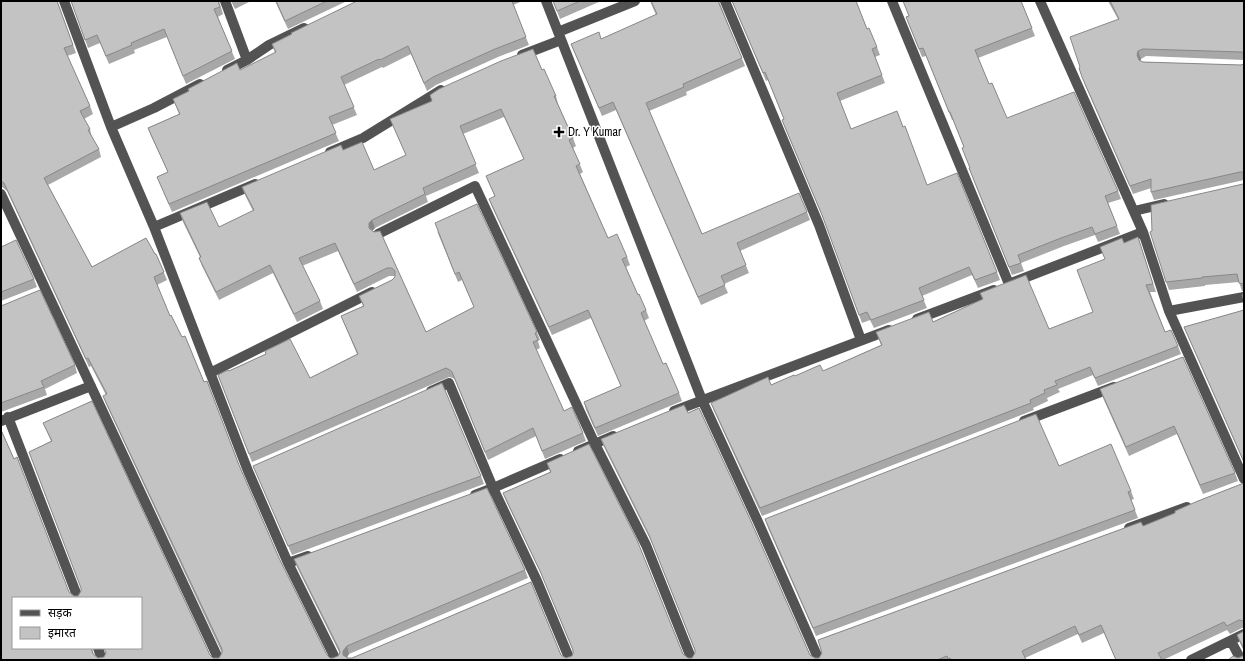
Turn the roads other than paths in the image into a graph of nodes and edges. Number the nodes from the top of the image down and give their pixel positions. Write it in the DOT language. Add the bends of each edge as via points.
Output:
graph roads {
  1 [pos="64,1"];
  2 [pos="225,1"];
  3 [pos="546,1"];
  4 [pos="636,1"];
  5 [pos="725,1"];
  6 [pos="892,1"];
  7 [pos="1040,1"];
  8 [pos="312,24"];
  9 [pos="560,36"];
  10 [pos="514,58"];
  11 [pos="246,60"];
  12 [pos="220,74"];
  13 [pos="207,81"];
  14 [pos="453,85"];
  15 [pos="111,127"];
  16 [pos="320,157"];
  17 [pos="262,181"];
  18 [pos="1,194"];
  19 [pos="1170,203"];
  20 [pos="1134,211"];
  21 [pos="154,227"];
  22 [pos="1143,232"];
  23 [pos="378,234"];
  24 [pos="1009,284"];
  25 [pos="378,289"];
  26 [pos="1243,300"];
  27 [pos="1169,311"];
  28 [pos="861,340"];
  29 [pos="210,373"];
  30 [pos="1126,382"];
  31 [pos="91,386"];
  32 [pos="420,396"];
  33 [pos="702,400"];
  34 [pos="667,414"];
  35 [pos="5,419"];
  36 [pos="1017,424"];
  37 [pos="624,432"];
  38 [pos="596,444"];
  39 [pos="1244,479"];
  40 [pos="493,488"];
  41 [pos="465,498"];
  42 [pos="1200,502"];
  43 [pos="1118,532"];
  44 [pos="316,553"];
  45 [pos="288,563"];
  46 [pos="78,597"];
  47 [pos="1244,634"];
  48 [pos="1230,641"];
  49 [pos="98,649"];
  50 [pos="102,660"];
  51 [pos="219,660"];
  52 [pos="336,660"];
  53 [pos="570,660"];
  54 [pos="692,660"];
  55 [pos="819,660"];
  56 [pos="1191,660"];
  57 [pos="1241,660"];
  1 -- 15 [label="street"];
  2 -- 11 [label="street"];
  3 -- 9 [label="street"];
  4 -- 9 [label="street"];
  5 -- 28 [label="street" via="819,225"];
  6 -- 24 [label="street"];
  7 -- 20 [label="street"];
  8 -- 11 [label="street" via="269,45"];
  9 -- 10 [label="street"];
  9 -- 33 [label="street"];
  11 -- 12 [label="street"];
  13 -- 15 [label="street"];
  14 -- 16 [label="street" via="363,138"];
  15 -- 21 [label="street"];
  17 -- 21 [label="street"];
  18 -- 31 [label="street" via="43,292"];
  19 -- 20 [label="street"];
  20 -- 22 [label="street"];
  21 -- 29 [label="street"];
  22 -- 24 [label="street"];
  22 -- 27 [label="street"];
  23 -- 38 [label="street" via="475,186"];
  24 -- 28 [label="street"];
  25 -- 29 [label="street"];
  26 -- 27 [label="street"];
  27 -- 39 [label="street" via="1187,358"];
  28 -- 33 [label="street"];
  29 -- 45 [label="street" via="252,470"];
  30 -- 36 [label="street"];
  31 -- 35 [label="street"];
  31 -- 51 [label="street"];
  32 -- 40 [label="street" via="449,383"];
  33 -- 34 [label="street"];
  33 -- 55 [label="street" via="763,522 817,643"];
  35 -- 46 [label="street"];
  37 -- 38 [label="street"];
  38 -- 40 [label="street"];
  38 -- 54 [label="street" via="646,544"];
  40 -- 41 [label="street"];
  40 -- 53 [label="street"];
  42 -- 43 [label="street"];
  44 -- 45 [label="street"];
  45 -- 52 [label="street"];
  47 -- 48 [label="street"];
  48 -- 56 [label="street"];
  48 -- 57 [label="street"];
  49 -- 50 [label="street"];
}
